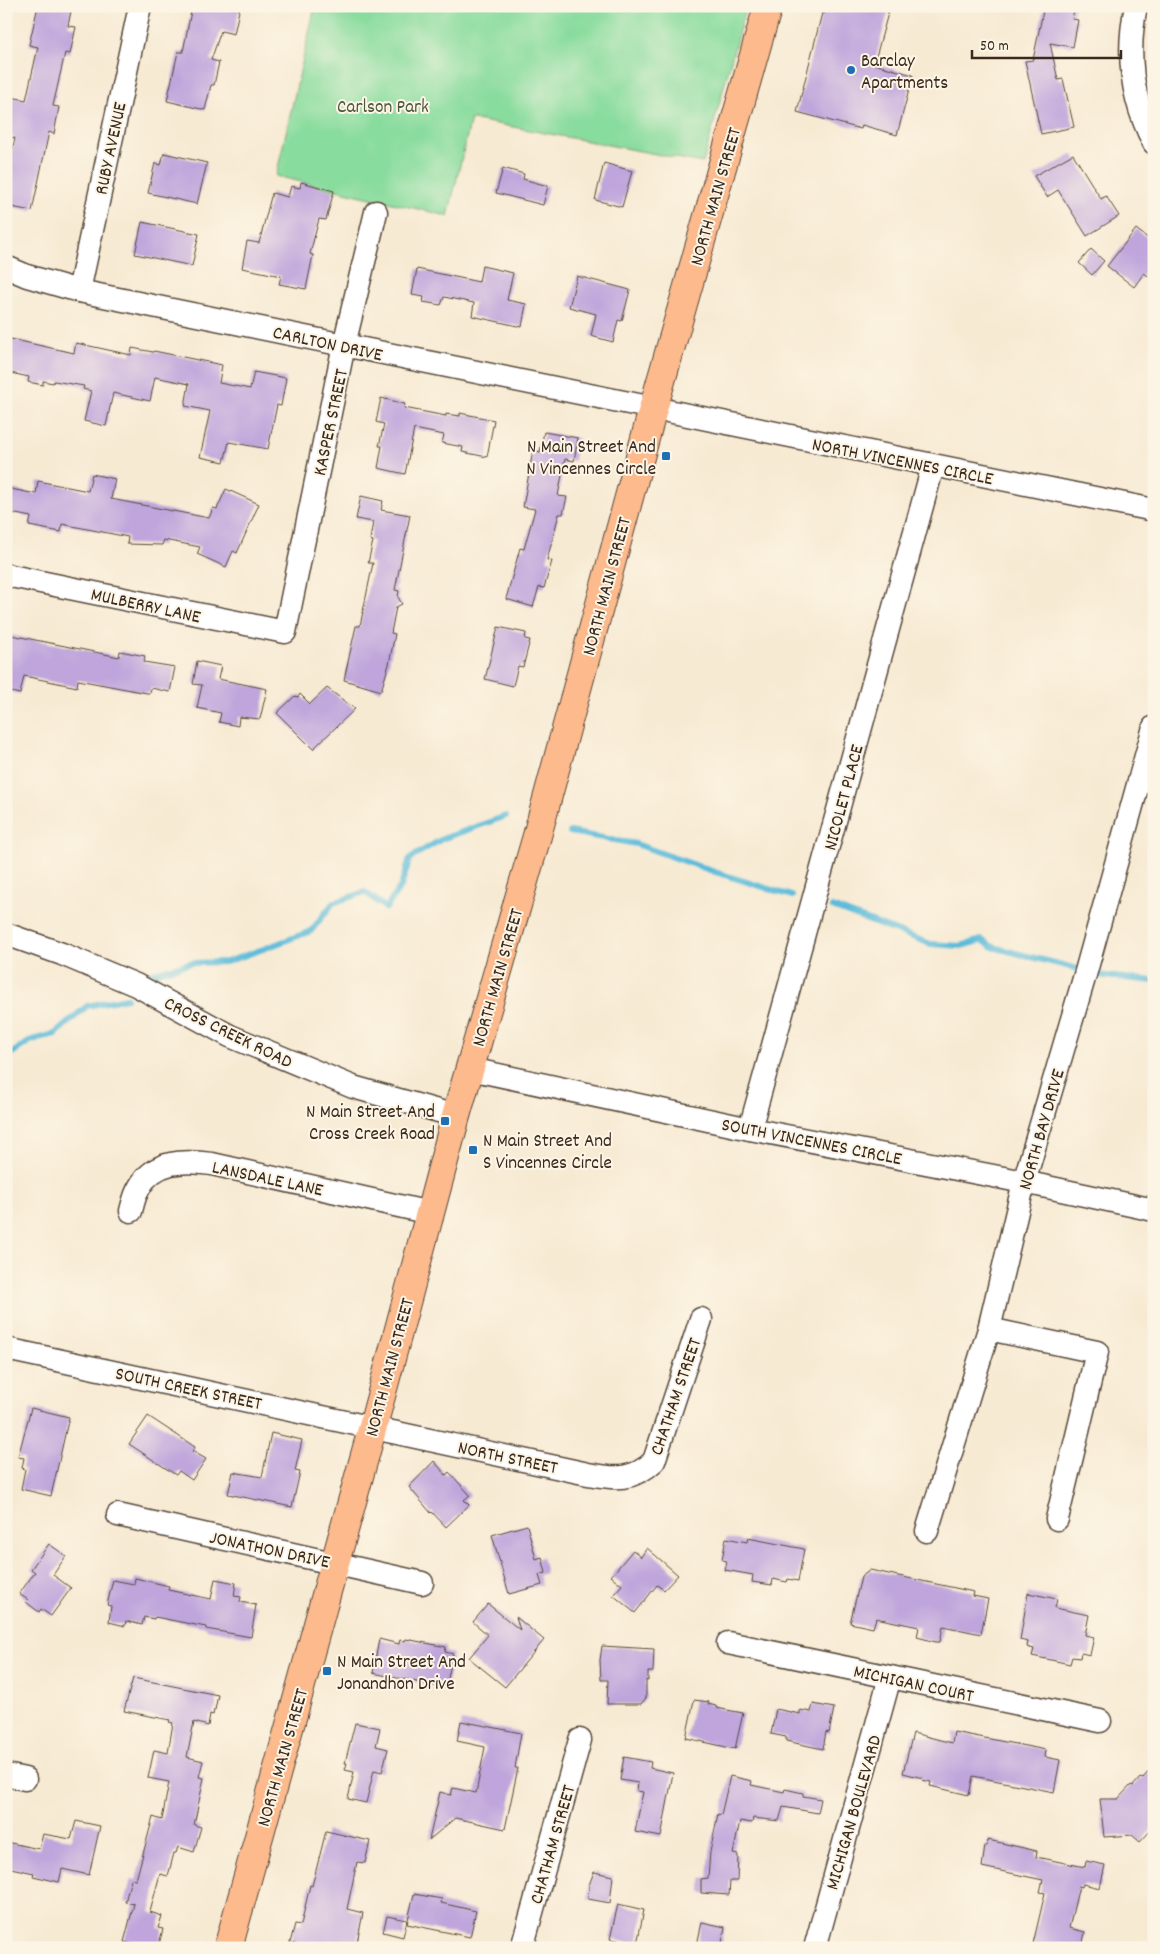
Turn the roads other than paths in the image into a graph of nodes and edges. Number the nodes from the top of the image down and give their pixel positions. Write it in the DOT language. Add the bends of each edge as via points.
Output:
graph roads {
  1 [pos="140,6"];
  2 [pos="768,6"];
  3 [pos="1136,6"];
  4 [pos="1154,142"];
  5 [pos="376,212"];
  6 [pos="6,267"];
  7 [pos="79,291"];
  8 [pos="344,345"];
  9 [pos="653,409"];
  10 [pos="934,466"];
  11 [pos="1154,510"];
  12 [pos="6,575"];
  13 [pos="285,632"];
  14 [pos="1154,727"];
  15 [pos="6,934"];
  16 [pos="470,1069"];
  17 [pos="456,1116"];
  18 [pos="750,1129"];
  19 [pos="1024,1182"];
  20 [pos="1154,1210"];
  21 [pos="131,1211"];
  22 [pos="430,1213"];
  23 [pos="701,1319"];
  24 [pos="989,1329"];
  25 [pos="6,1349"];
  26 [pos="373,1426"];
  27 [pos="644,1470"];
  28 [pos="118,1515"];
  29 [pos="1057,1519"];
  30 [pos="927,1531"];
  31 [pos="335,1562"];
  32 [pos="422,1583"];
  33 [pos="728,1643"];
  34 [pos="890,1677"];
  35 [pos="1100,1721"];
  36 [pos="580,1740"];
  37 [pos="228,1948"];
  38 [pos="522,1948"];
  39 [pos="814,1948"];
  1 -- 7 [label="street, RUBY AVENUE"];
  2 -- 9 [label="main road, NORTH MAIN STREET"];
  3 -- 4 [label="street" via="1130,65 1135,97"];
  5 -- 8 [label="street, KASPER STREET"];
  6 -- 7 [label="street, CARLTON DRIVE"];
  7 -- 8 [label="street, CARLTON DRIVE"];
  8 -- 9 [label="street, CARLTON DRIVE"];
  8 -- 13 [label="street, KASPER STREET"];
  9 -- 10 [label="street, NORTH VINCENNES CIRCLE"];
  9 -- 16 [label="main road, NORTH MAIN STREET"];
  10 -- 11 [label="street, NORTH VINCENNES CIRCLE"];
  10 -- 18 [label="street, NICOLET PLACE"];
  12 -- 13 [label="street, MULBERRY LANE"];
  14 -- 19 [label="street, NORTH BAY DRIVE"];
  15 -- 17 [label="street, CROSS CREEK ROAD" via="136,985 230,1036 353,1087"];
  16 -- 17 [label="main road, NORTH MAIN STREET"];
  16 -- 18 [label="street, SOUTH VINCENNES CIRCLE"];
  17 -- 22 [label="main road, NORTH MAIN STREET"];
  18 -- 19 [label="street, SOUTH VINCENNES CIRCLE"];
  19 -- 20 [label="street, SOUTH VINCENNES CIRCLE"];
  19 -- 24 [label="street, NORTH BAY DRIVE"];
  21 -- 22 [label="street, LANSDALE LANE" via="138,1188 151,1172 168,1164 191,1161"];
  22 -- 26 [label="main road, NORTH MAIN STREET"];
  23 -- 27 [label="street, CHATHAM STREET" via="654,1461"];
  24 -- 29 [label="street" via="1097,1352"];
  24 -- 30 [label="street, NORTH BAY DRIVE"];
  25 -- 26 [label="street, SOUTH CREEK STREET"];
  26 -- 27 [label="street, NORTH STREET" via="607,1477 625,1477"];
  26 -- 31 [label="main road, NORTH MAIN STREET"];
  28 -- 31 [label="street, JONATHON DRIVE"];
  31 -- 32 [label="street, JONATHON DRIVE"];
  31 -- 37 [label="main road, NORTH MAIN STREET"];
  33 -- 34 [label="street, MICHIGAN COURT"];
  34 -- 35 [label="street, MICHIGAN COURT"];
  34 -- 39 [label="street, MICHIGAN BOULEVARD"];
  36 -- 38 [label="street, CHATHAM STREET"];
}
